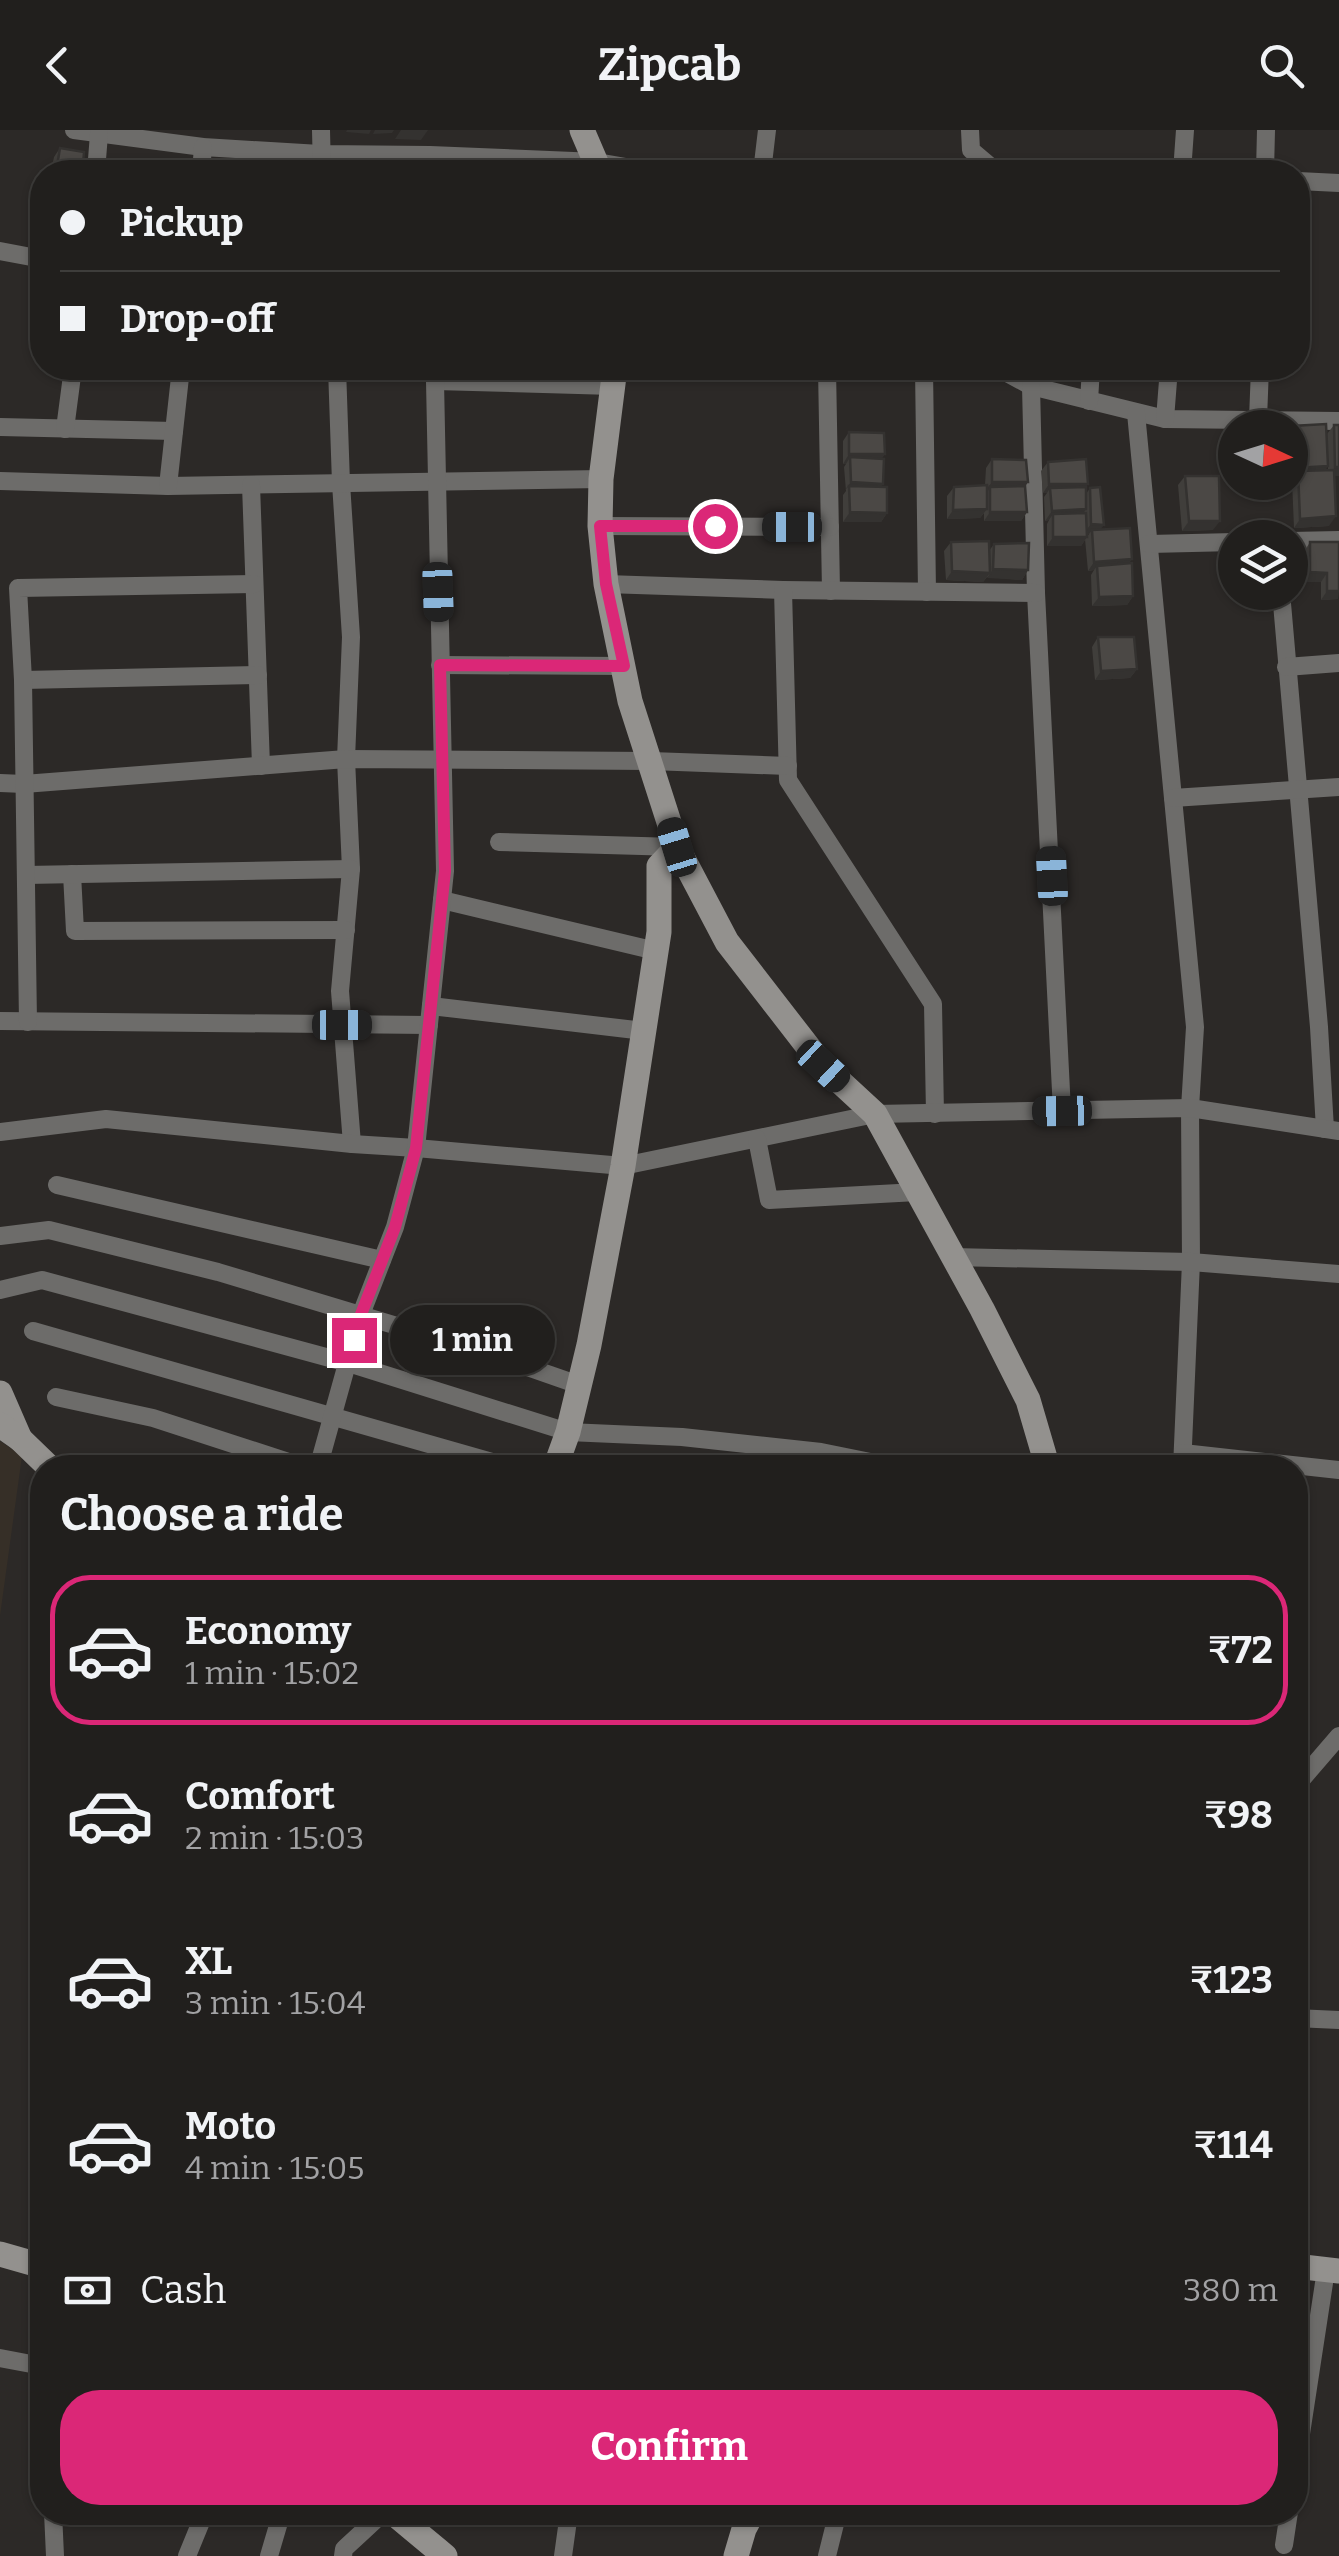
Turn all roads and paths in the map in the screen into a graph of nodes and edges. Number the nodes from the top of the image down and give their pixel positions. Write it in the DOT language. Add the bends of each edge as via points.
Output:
graph roads {
  1 [pos="74,130"];
  2 [pos="321,130"];
  3 [pos="582,130"];
  4 [pos="766,130"];
  5 [pos="970,130"];
  6 [pos="1185,130"];
  7 [pos="1266,130"];
  8 [pos="100,134"];
  9 [pos="203,147"];
  10 [pos="97,160"];
  11 [pos="201,160"];
  12 [pos="299,160"];
  13 [pos="321,160"];
  14 [pos="596,160"];
  15 [pos="763,160"];
  16 [pos="982,160"];
  17 [pos="1183,160"];
  18 [pos="1265,160"];
  19 [pos="1310,182"];
  20 [pos="1339,183"];
  21 [pos="0,251"];
  22 [pos="30,257"];
  23 [pos="72,380"];
  24 [pos="180,380"];
  25 [pos="337,380"];
  26 [pos="435,380"];
  27 [pos="614,380"];
  28 [pos="827,380"];
  29 [pos="924,380"];
  30 [pos="1020,380"];
  31 [pos="1090,380"];
  32 [pos="1168,380"];
  33 [pos="1260,380"];
  34 [pos="1031,386"];
  35 [pos="1089,401"];
  36 [pos="1258,410"];
  37 [pos="1136,412"];
  38 [pos="1165,419"];
  39 [pos="1218,419"];
  40 [pos="1308,420"];
  41 [pos="1339,421"];
  42 [pos="0,427"];
  43 [pos="66,428"];
  44 [pos="174,431"];
  45 [pos="602,479"];
  46 [pos="0,481"];
  47 [pos="436,482"];
  48 [pos="341,483"];
  49 [pos="251,485"];
  50 [pos="168,486"];
  51 [pos="600,526"];
  52 [pos="830,527"];
  53 [pos="1339,540"];
  54 [pos="1308,541"];
  55 [pos="1218,542"];
  56 [pos="1149,544"];
  57 [pos="254,584"];
  58 [pos="606,584"];
  59 [pos="783,590"];
  60 [pos="831,591"];
  61 [pos="927,592"];
  62 [pos="1036,594"];
  63 [pos="1282,610"];
  64 [pos="1339,663"];
  65 [pos="440,665"];
  66 [pos="624,666"];
  67 [pos="1286,667"];
  68 [pos="258,675"];
  69 [pos="23,680"];
  70 [pos="346,759"];
  71 [pos="441,760"];
  72 [pos="651,761"];
  73 [pos="261,766"];
  74 [pos="788,766"];
  75 [pos="0,784"];
  76 [pos="24,784"];
  77 [pos="1339,787"];
  78 [pos="1299,788"];
  79 [pos="1173,798"];
  80 [pos="499,842"];
  81 [pos="677,847"];
  82 [pos="351,869"];
  83 [pos="72,874"];
  84 [pos="26,875"];
  85 [pos="442,900"];
  86 [pos="346,930"];
  87 [pos="656,951"];
  88 [pos="431,1006"];
  89 [pos="0,1021"];
  90 [pos="28,1022"];
  91 [pos="342,1025"];
  92 [pos="429,1025"];
  93 [pos="1339,1026"];
  94 [pos="1319,1027"];
  95 [pos="644,1031"];
  96 [pos="1190,1108"];
  97 [pos="1062,1111"];
  98 [pos="875,1114"];
  99 [pos="935,1114"];
  100 [pos="1332,1130"];
  101 [pos="0,1132"];
  102 [pos="756,1139"];
  103 [pos="352,1144"];
  104 [pos="416,1148"];
  105 [pos="623,1166"];
  106 [pos="57,1185"];
  107 [pos="917,1192"];
  108 [pos="0,1236"];
  109 [pos="952,1256"];
  110 [pos="382,1260"];
  111 [pos="1191,1262"];
  112 [pos="1339,1274"];
  113 [pos="0,1290"];
  114 [pos="360,1317"];
  115 [pos="33,1331"];
  116 [pos="348,1362"];
  117 [pos="579,1385"];
  118 [pos="0,1393"];
  119 [pos="56,1397"];
  120 [pos="334,1416"];
  121 [pos="10,1432"];
  122 [pos="568,1432"];
  123 [pos="36,1455"];
  124 [pos="267,1455"];
  125 [pos="322,1455"];
  126 [pos="468,1455"];
  127 [pos="560,1455"];
  128 [pos="836,1455"];
  129 [pos="1044,1455"];
  130 [pos="1183,1455"];
  131 [pos="1308,1468"];
  132 [pos="1339,1470"];
  133 [pos="1337,1740"];
  134 [pos="1308,1772"];
  135 [pos="1308,2019"];
  136 [pos="1339,2020"];
  137 [pos="0,2254"];
  138 [pos="30,2263"];
  139 [pos="1308,2267"];
  140 [pos="1333,2270"];
  141 [pos="0,2358"];
  142 [pos="30,2364"];
  143 [pos="1308,2403"];
  144 [pos="54,2525"];
  145 [pos="200,2525"];
  146 [pos="278,2525"];
  147 [pos="370,2525"];
  148 [pos="408,2525"];
  149 [pos="567,2525"];
  150 [pos="746,2525"];
  151 [pos="834,2525"];
  152 [pos="1287,2525"];
  153 [pos="1284,2545"];
  154 [pos="55,2556"];
  155 [pos="187,2556"];
  156 [pos="268,2556"];
  157 [pos="343,2556"];
  158 [pos="445,2556"];
  159 [pos="563,2556"];
  160 [pos="736,2556"];
  161 [pos="826,2556"];
  1 -- 8 [label="street"];
  2 -- 13 [label="street"];
  3 -- 14 [label="street"];
  4 -- 15 [label="street"];
  5 -- 16 [label="street" via="971,150"];
  6 -- 17 [label="street"];
  7 -- 18 [label="street"];
  8 -- 9 [label="street"];
  8 -- 10 [label="street"];
  9 -- 11 [label="street"];
  9 -- 12 [label="street"];
  19 -- 20 [label="street"];
  21 -- 22 [label="street"];
  23 -- 43 [label="street"];
  24 -- 44 [label="street"];
  25 -- 48 [label="street"];
  26 -- 47 [label="street"];
  27 -- 45 [label="street"];
  28 -- 52 [label="street"];
  29 -- 61 [label="street"];
  30 -- 34 [label="street"];
  31 -- 35 [label="street"];
  32 -- 38 [label="street"];
  33 -- 36 [label="street"];
  34 -- 35 [label="street"];
  34 -- 62 [label="street"];
  35 -- 37 [label="street"];
  37 -- 38 [label="street"];
  37 -- 56 [label="street"];
  38 -- 39 [label="street"];
  40 -- 41 [label="street"];
  42 -- 43 [label="street"];
  43 -- 44 [label="street"];
  44 -- 50 [label="street"];
  45 -- 47 [label="street"];
  45 -- 51 [label="street"];
  46 -- 50 [label="street"];
  47 -- 48 [label="street"];
  47 -- 65 [label="street"];
  48 -- 49 [label="street"];
  48 -- 70 [label="street" via="351,637"];
  49 -- 50 [label="street"];
  49 -- 57 [label="street"];
  51 -- 52 [label="street"];
  51 -- 58 [label="street"];
  52 -- 60 [label="street"];
  53 -- 54 [label="street"];
  55 -- 56 [label="street"];
  56 -- 79 [label="street"];
  57 -- 68 [label="street"];
  57 -- 69 [label="street" via="18,588"];
  58 -- 59 [label="street"];
  58 -- 66 [label="street"];
  59 -- 60 [label="street"];
  59 -- 74 [label="street"];
  60 -- 61 [label="street"];
  61 -- 62 [label="street"];
  62 -- 97 [label="street"];
  63 -- 67 [label="street"];
  64 -- 67 [label="street"];
  65 -- 66 [label="street"];
  65 -- 71 [label="street"];
  66 -- 72 [label="street"];
  67 -- 78 [label="street"];
  68 -- 69 [label="street"];
  68 -- 73 [label="street"];
  69 -- 76 [label="street"];
  70 -- 71 [label="street"];
  70 -- 73 [label="street"];
  70 -- 82 [label="street"];
  71 -- 72 [label="street"];
  71 -- 85 [label="street"];
  72 -- 74 [label="street"];
  72 -- 81 [label="street"];
  73 -- 76 [label="street"];
  74 -- 99 [label="street" via="788,780 933,1004"];
  75 -- 76 [label="street"];
  76 -- 84 [label="street"];
  77 -- 78 [label="street"];
  78 -- 79 [label="street"];
  78 -- 94 [label="street"];
  79 -- 96 [label="street" via="1195,1027"];
  80 -- 81 [label="street"];
  81 -- 87 [label="street" via="659,866"];
  81 -- 98 [label="street" via="727,942 823,1066"];
  82 -- 83 [label="street"];
  82 -- 86 [label="street"];
  83 -- 84 [label="street"];
  83 -- 86 [label="street" via="74,931"];
  84 -- 90 [label="street"];
  85 -- 87 [label="street"];
  85 -- 88 [label="street"];
  86 -- 91 [label="street"];
  87 -- 95 [label="street"];
  88 -- 92 [label="street"];
  88 -- 95 [label="street"];
  89 -- 90 [label="street"];
  90 -- 91 [label="street"];
  91 -- 92 [label="street"];
  91 -- 103 [label="street"];
  92 -- 104 [label="street"];
  93 -- 94 [label="street"];
  94 -- 100 [label="street"];
  95 -- 105 [label="street"];
  96 -- 97 [label="street"];
  96 -- 100 [label="street"];
  96 -- 111 [label="street"];
  97 -- 99 [label="street"];
  98 -- 99 [label="street"];
  98 -- 102 [label="street"];
  98 -- 107 [label="street"];
  101 -- 103 [label="street" via="106,1120"];
  102 -- 105 [label="street"];
  102 -- 107 [label="street" via="769,1200"];
  103 -- 104 [label="street"];
  104 -- 105 [label="street"];
  104 -- 110 [label="street"];
  105 -- 117 [label="street"];
  106 -- 110 [label="street"];
  107 -- 109 [label="street"];
  108 -- 114 [label="street" via="49,1230 218,1272"];
  109 -- 111 [label="street"];
  109 -- 129 [label="street" via="1028,1400"];
  110 -- 114 [label="street"];
  111 -- 112 [label="street"];
  111 -- 130 [label="street"];
  113 -- 116 [label="street" via="42,1280"];
  114 -- 116 [label="street"];
  114 -- 117 [label="street"];
  115 -- 120 [label="street"];
  116 -- 120 [label="street"];
  116 -- 122 [label="street"];
  117 -- 122 [label="street"];
  118 -- 121 [label="street"];
  119 -- 124 [label="street" via="153,1418"];
  120 -- 125 [label="street"];
  120 -- 126 [label="street"];
  121 -- 123 [label="street"];
  122 -- 127 [label="street"];
  122 -- 128 [label="street"];
  131 -- 132 [label="street"];
  133 -- 134 [label="street"];
  135 -- 136 [label="street"];
  137 -- 138 [label="street"];
  139 -- 140 [label="street"];
  140 -- 143 [label="street"];
  141 -- 142 [label="street"];
  144 -- 154 [label="street"];
  145 -- 155 [label="street"];
  146 -- 156 [label="street"];
  147 -- 157 [label="street"];
  148 -- 158 [label="street"];
  149 -- 159 [label="street"];
  150 -- 160 [label="street"];
  151 -- 161 [label="street"];
  152 -- 153 [label="street"];
}
